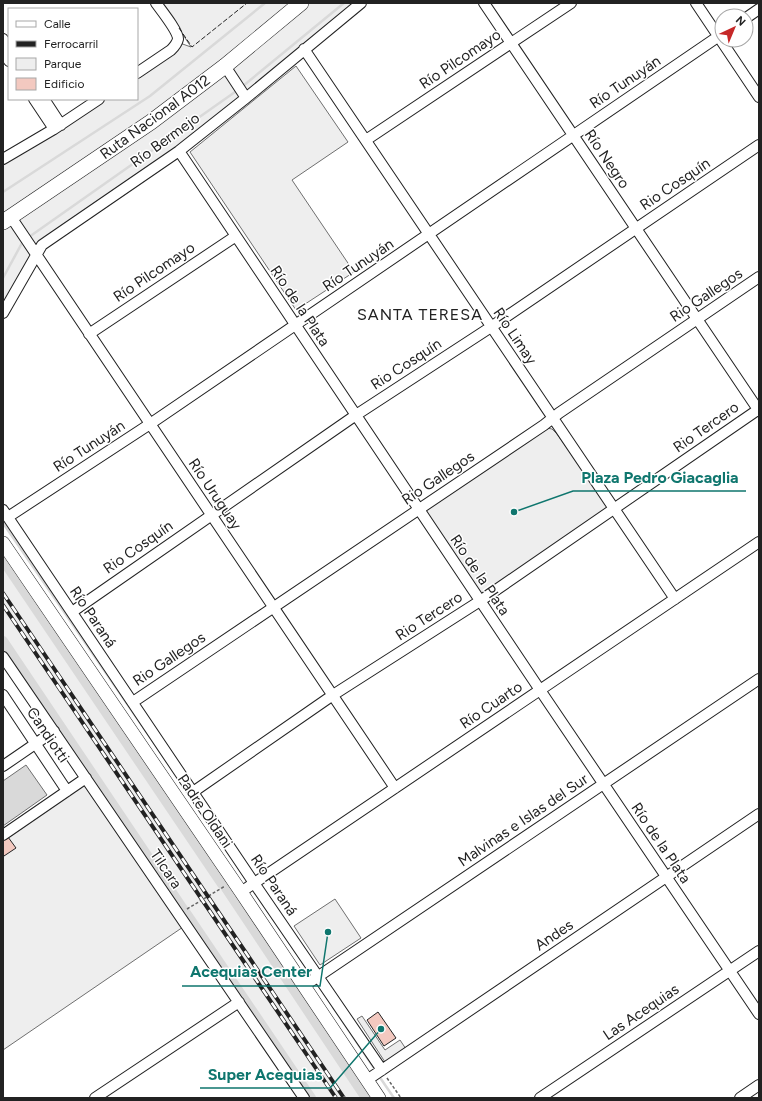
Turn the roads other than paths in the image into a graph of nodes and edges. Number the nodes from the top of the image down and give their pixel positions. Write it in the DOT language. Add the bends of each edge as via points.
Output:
graph roads {
  1 [pos="156,3"];
  2 [pos="301,3"];
  3 [pos="361,3"];
  4 [pos="484,3"];
  5 [pos="571,3"];
  6 [pos="696,3"];
  7 [pos="714,27"];
  8 [pos="714,39"];
  9 [pos="511,43"];
  10 [pos="728,48"];
  11 [pos="304,49"];
  12 [pos="225,66"];
  13 [pos="138,72"];
  14 [pos="759,97"];
  15 [pos="246,98"];
  16 [pos="35,100"];
  17 [pos="44,100"];
  18 [pos="98,100"];
  19 [pos="58,127"];
  20 [pos="573,136"];
  21 [pos="366,140"];
  22 [pos="759,145"];
  23 [pos="179,151"];
  24 [pos="3,159"];
  25 [pos="7,220"];
  26 [pos="636,228"];
  27 [pos="429,234"];
  28 [pos="236,236"];
  29 [pos="36,254"];
  30 [pos="759,277"];
  31 [pos="3,313"];
  32 [pos="697,319"];
  33 [pos="295,325"];
  34 [pos="491,326"];
  35 [pos="89,334"];
  36 [pos="759,410"];
  37 [pos="356,415"];
  38 [pos="553,418"];
  39 [pos="150,424"];
  40 [pos="418,509"];
  41 [pos="614,509"];
  42 [pos="5,513"];
  43 [pos="211,515"];
  44 [pos="759,542"];
  45 [pos="3,543"];
  46 [pos="675,599"];
  47 [pos="480,601"];
  48 [pos="273,607"];
  49 [pos="72,612"];
  50 [pos="3,657"];
  51 [pos="759,679"];
  52 [pos="540,690"];
  53 [pos="3,695"];
  54 [pos="333,695"];
  55 [pos="133,702"];
  56 [pos="54,731"];
  57 [pos="35,744"];
  58 [pos="3,766"];
  59 [pos="86,778"];
  60 [pos="603,784"];
  61 [pos="395,788"];
  62 [pos="67,791"];
  63 [pos="193,792"];
  64 [pos="759,814"];
  65 [pos="3,836"];
  66 [pos="666,877"];
  67 [pos="254,883"];
  68 [pos="241,892"];
  69 [pos="759,951"];
  70 [pos="729,971"];
  71 [pos="318,977"];
  72 [pos="304,986"];
  73 [pos="239,1002"];
  74 [pos="759,1014"];
  75 [pos="382,1070"];
  76 [pos="367,1080"];
  77 [pos="759,1085"];
  78 [pos="95,1098"];
  79 [pos="304,1098"];
  80 [pos="379,1098"];
  81 [pos="540,1098"];
  82 [pos="740,1098"];
  1 -- 13 [label="street" via="175,31 177,42 171,50"];
  2 -- 12 [label="highway, Ruta Nacional A012"];
  3 -- 11 [label="street, Río Bermejo"];
  4 -- 9 [label="street, Río Negro"];
  5 -- 9 [label="street, Río Pilcomayo"];
  6 -- 7 [label="street"];
  8 -- 20 [label="street, Río Tunuyán"];
  9 -- 20 [label="street, Río Negro"];
  9 -- 21 [label="street, Río Pilcomayo"];
  10 -- 14 [label="street"];
  11 -- 15 [label="street, Río Bermejo"];
  11 -- 21 [label="street, Río Limay"];
  12 -- 15 [label="street"];
  12 -- 25 [label="highway, Ruta Nacional A012" via="151,122"];
  15 -- 23 [label="street, Río Bermejo"];
  16 -- 19 [label="street"];
  17 -- 19 [label="street"];
  18 -- 19 [label="street"];
  19 -- 24 [label="street"];
  20 -- 26 [label="street, Río Negro"];
  20 -- 27 [label="street, Río Tunuyán"];
  21 -- 27 [label="street, Río Limay"];
  22 -- 26 [label="street, Rio Cosquín"];
  23 -- 28 [label="street, Río de la Plata"];
  23 -- 29 [label="street, Río Bermejo" via="42,245"];
  25 -- 29 [label="street, Río Uruguay"];
  26 -- 32 [label="street, Río Negro"];
  26 -- 34 [label="street, Rio Cosquín"];
  27 -- 33 [label="street, Río Tunuyán"];
  27 -- 34 [label="street, Río Limay"];
  28 -- 33 [label="street, Río de la Plata"];
  28 -- 35 [label="street, Río Pilcomayo"];
  29 -- 31 [label="street, Río Bermejo"];
  29 -- 35 [label="street, Río Uruguay"];
  30 -- 32 [label="street, Rio Gallegos"];
  32 -- 36 [label="street, Río Negro"];
  32 -- 38 [label="street, Rio Gallegos"];
  33 -- 37 [label="street, Río de la Plata"];
  33 -- 39 [label="street, Río Tunuyán"];
  34 -- 37 [label="street, Rio Cosquín"];
  34 -- 38 [label="street, Río Limay"];
  35 -- 39 [label="street, Río Uruguay"];
  36 -- 41 [label="street, Rio Tercero"];
  37 -- 40 [label="street, Río de la Plata"];
  37 -- 43 [label="street, Rio Cosquín"];
  38 -- 40 [label="street, Rio Gallegos"];
  38 -- 41 [label="street, Río Limay"];
  39 -- 42 [label="street, Río Tunuyán"];
  39 -- 43 [label="street, Río Uruguay"];
  40 -- 47 [label="street, Río de la Plata"];
  40 -- 48 [label="street, Rio Gallegos"];
  41 -- 46 [label="street, Río Limay"];
  41 -- 47 [label="street, Rio Tercero"];
  42 -- 49 [label="street, Río Paraná"];
  43 -- 48 [label="street, Río Uruguay"];
  43 -- 49 [label="street, Rio Cosquín"];
  44 -- 46 [label="street, Río Cuarto"];
  45 -- 68 [label="main road, Padre Oldani"];
  46 -- 52 [label="street, Río Cuarto"];
  47 -- 52 [label="street, Río de la Plata"];
  47 -- 54 [label="street, Rio Tercero"];
  48 -- 54 [label="street, Río Uruguay"];
  48 -- 55 [label="street, Rio Gallegos"];
  49 -- 55 [label="street, Río Paraná"];
  50 -- 56 [label="street, Tilcara"];
  51 -- 60 [label="street, Malvinas e Islas del Sur"];
  52 -- 60 [label="street, Río de la Plata"];
  52 -- 61 [label="street, Río Cuarto"];
  53 -- 57 [label="street, Candiotti"];
  54 -- 61 [label="street, Río Uruguay"];
  54 -- 63 [label="street, Rio Tercero"];
  55 -- 63 [label="street, Río Paraná"];
  56 -- 57 [label="street"];
  56 -- 59 [label="street, Tilcara"];
  57 -- 58 [label="street"];
  57 -- 62 [label="street, Candiotti"];
  59 -- 62 [label="street"];
  59 -- 73 [label="street, Tilcara"];
  60 -- 66 [label="street, Río de la Plata"];
  60 -- 71 [label="street, Malvinas e Islas del Sur"];
  61 -- 67 [label="street, Río Cuarto"];
  62 -- 65 [label="street"];
  63 -- 67 [label="street, Río Paraná"];
  64 -- 66 [label="street, Andes"];
  66 -- 70 [label="street, Río de la Plata"];
  66 -- 75 [label="street, Andes"];
  67 -- 68 [label="street, Río Cuarto"];
  67 -- 71 [label="street, Río Paraná"];
  68 -- 72 [label="main road, Padre Oldani"];
  69 -- 70 [label="street, Las Acequias"];
  70 -- 74 [label="street, Río de la Plata"];
  70 -- 81 [label="street, Las Acequias"];
  71 -- 72 [label="street, Malvinas e Islas del Sur"];
  71 -- 75 [label="street, Río Paraná"];
  72 -- 76 [label="main road, Padre Oldani"];
  73 -- 78 [label="street"];
  73 -- 79 [label="street, Tilcara"];
  75 -- 76 [label="street, Andes"];
  76 -- 80 [label="main road, Padre Oldani"];
  77 -- 82 [label="street"];
}
